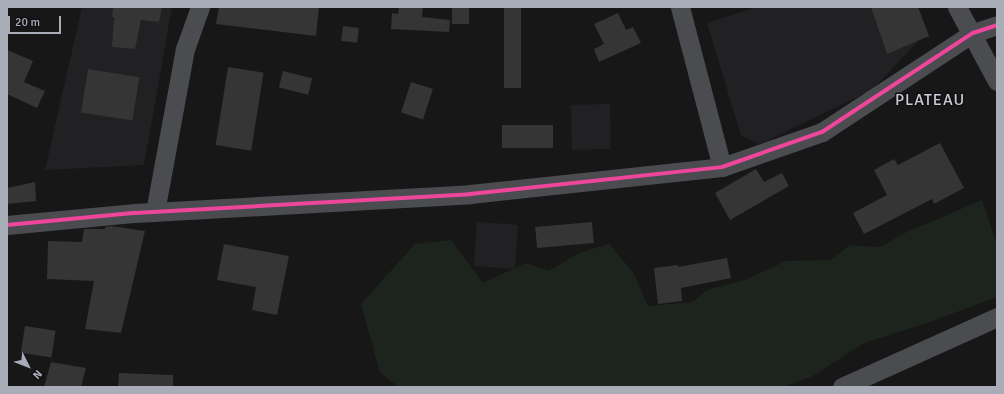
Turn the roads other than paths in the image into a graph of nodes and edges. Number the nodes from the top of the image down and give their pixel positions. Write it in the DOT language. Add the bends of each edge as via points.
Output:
graph roads {
  1 [pos="200,7"];
  2 [pos="680,7"];
  3 [pos="957,7"];
  4 [pos="997,25"];
  5 [pos="973,34"];
  6 [pos="997,81"];
  7 [pos="722,167"];
  8 [pos="155,212"];
  9 [pos="7,225"];
  10 [pos="997,317"];
  11 [pos="842,387"];
  1 -- 8 [label="street" via="185,49"];
  2 -- 7 [label="street"];
  3 -- 5 [label="street"];
  4 -- 5 [label="street"];
  5 -- 6 [label="street"];
  5 -- 7 [label="street" via="822,132"];
  7 -- 8 [label="street" via="470,194"];
  8 -- 9 [label="street"];
  10 -- 11 [label="street"];
}
